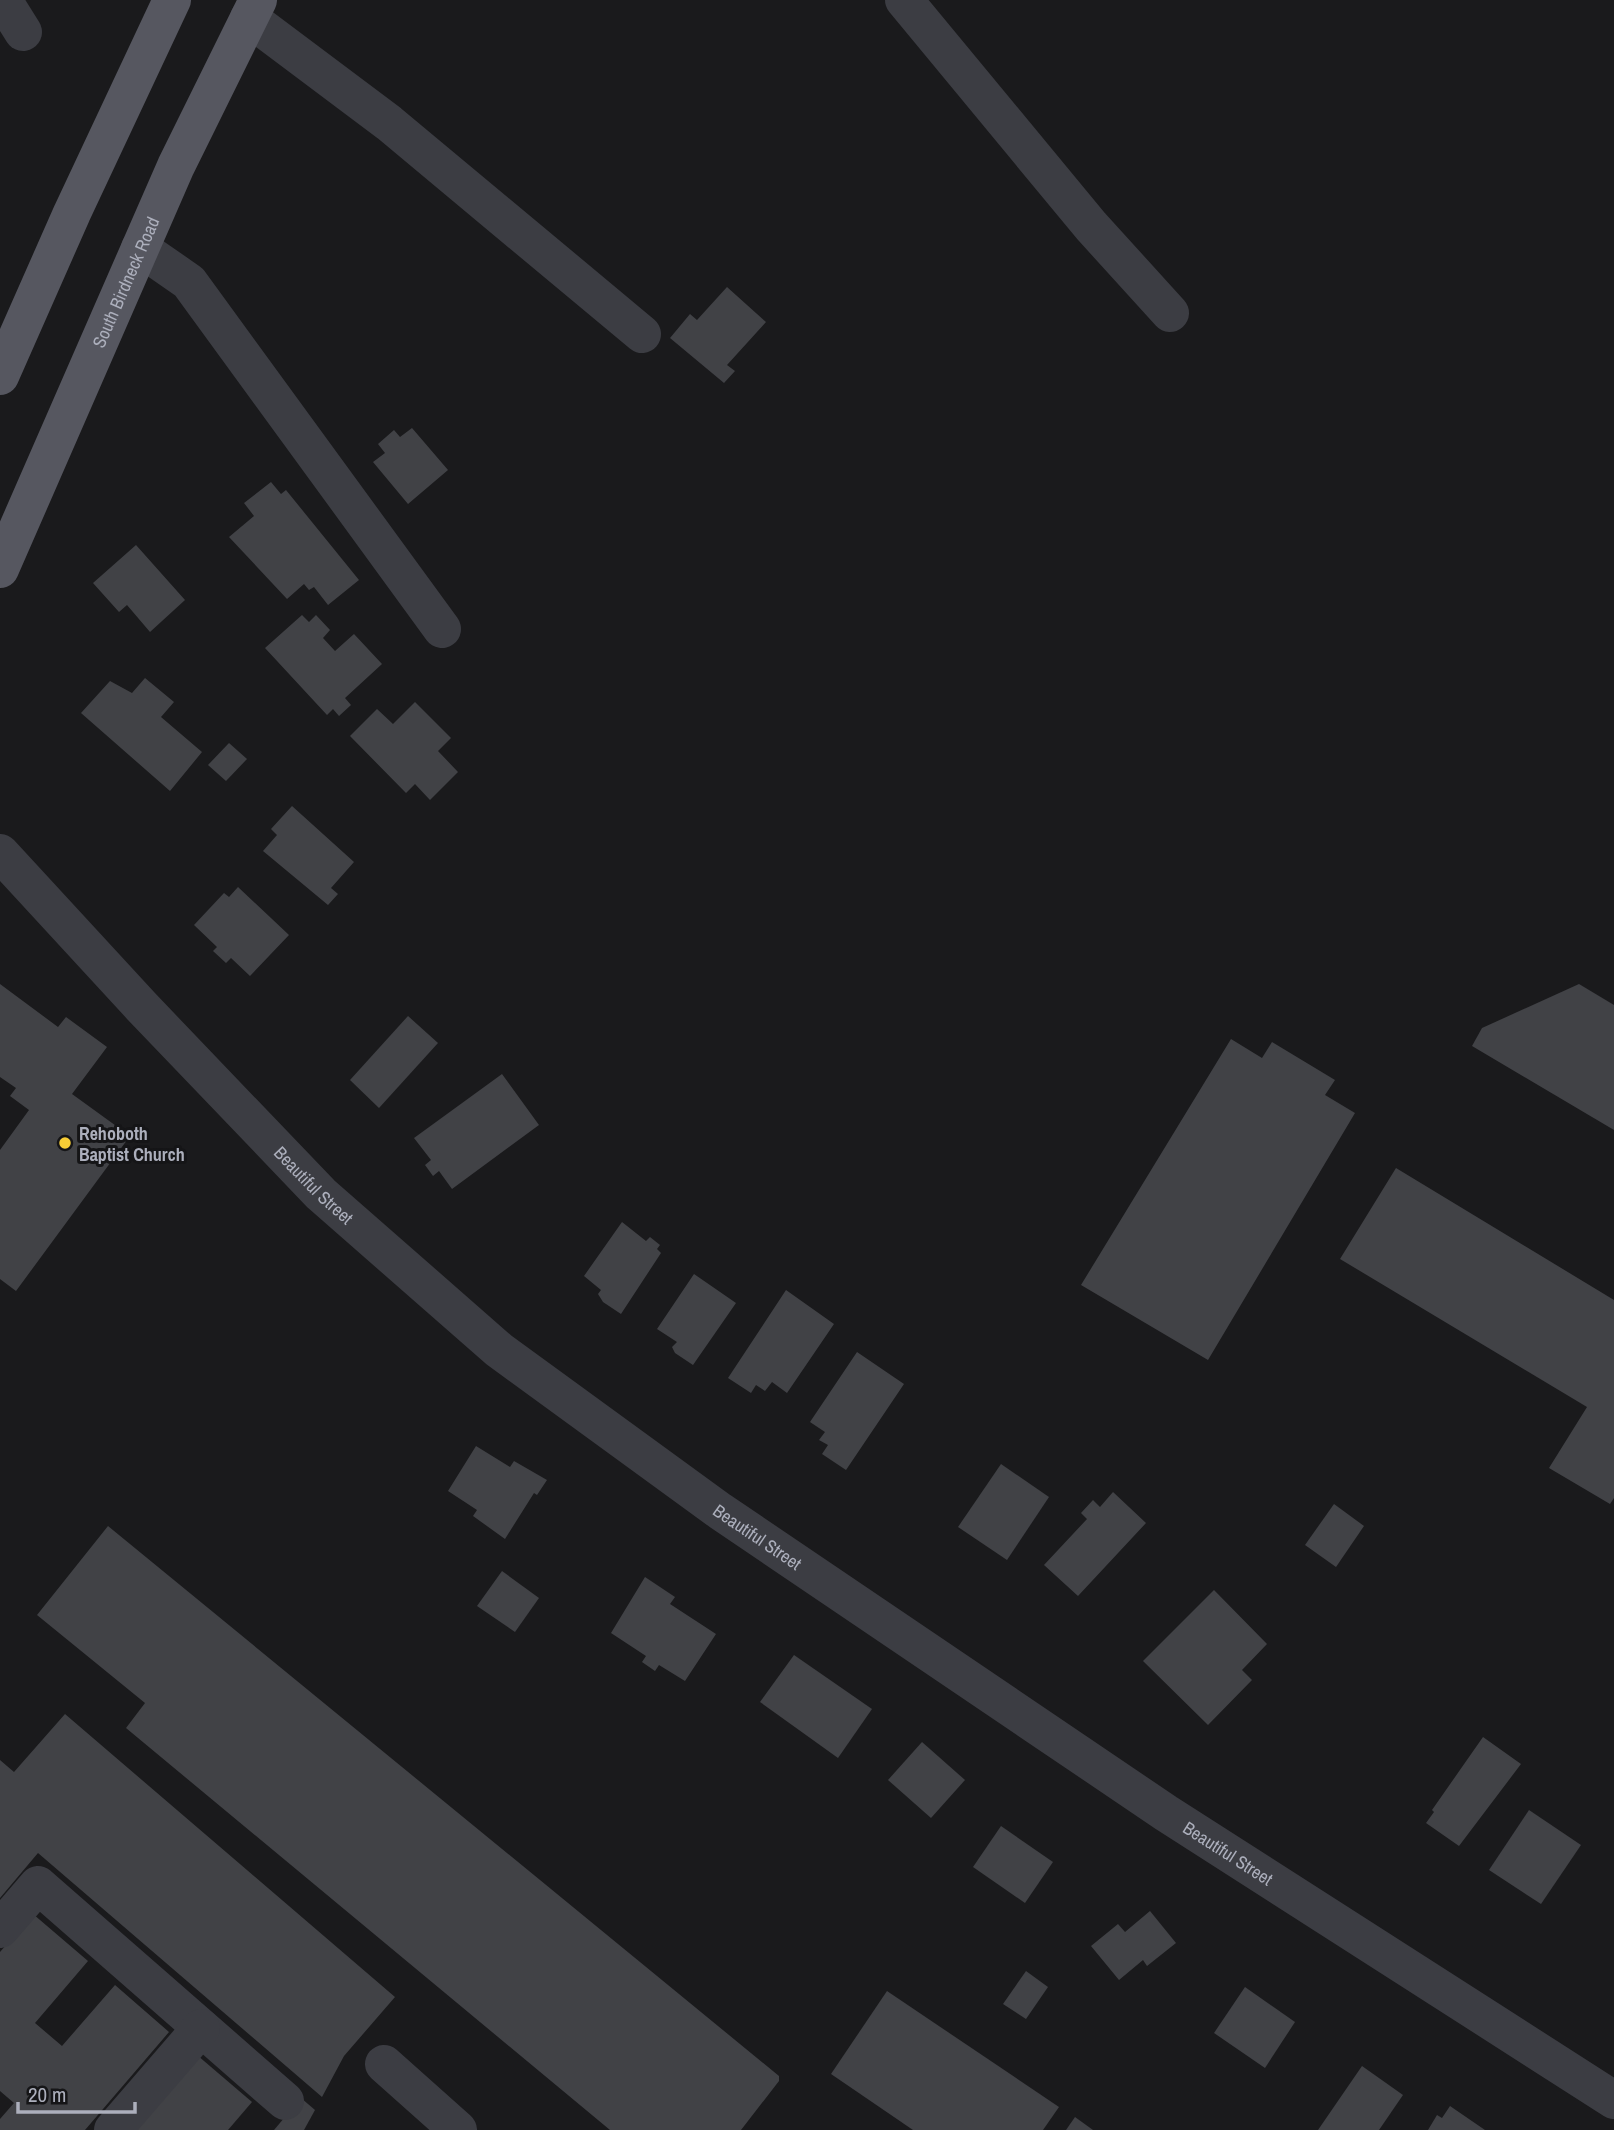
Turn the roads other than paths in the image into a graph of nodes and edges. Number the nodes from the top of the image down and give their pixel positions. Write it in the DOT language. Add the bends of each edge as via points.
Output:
graph roads {
  1 [pos="3,0"];
  2 [pos="172,0"];
  3 [pos="904,0"];
  4 [pos="254,9"];
  5 [pos="23,32"];
  6 [pos="140,248"];
  7 [pos="1170,313"];
  8 [pos="642,334"];
  9 [pos="0,376"];
  10 [pos="0,569"];
  11 [pos="442,629"];
  12 [pos="0,853"];
  13 [pos="0,1929"];
  14 [pos="201,2028"];
  15 [pos="384,2064"];
  16 [pos="1614,2100"];
  17 [pos="285,2101"];
  18 [pos="113,2130"];
  19 [pos="458,2130"];
  1 -- 5 [label="street"];
  2 -- 9 [label="main road"];
  3 -- 7 [label="street" via="1091,226"];
  4 -- 6 [label="main road, South Birdneck Road"];
  4 -- 8 [label="street"];
  6 -- 10 [label="main road, South Birdneck Road"];
  6 -- 11 [label="street" via="189,282"];
  12 -- 16 [label="street, Beautiful Street" via="321,1194 499,1350 720,1511 1154,1805"];
  13 -- 14 [label="street" via="38,1885"];
  14 -- 17 [label="street"];
  14 -- 18 [label="street"];
  15 -- 19 [label="street"];
}
